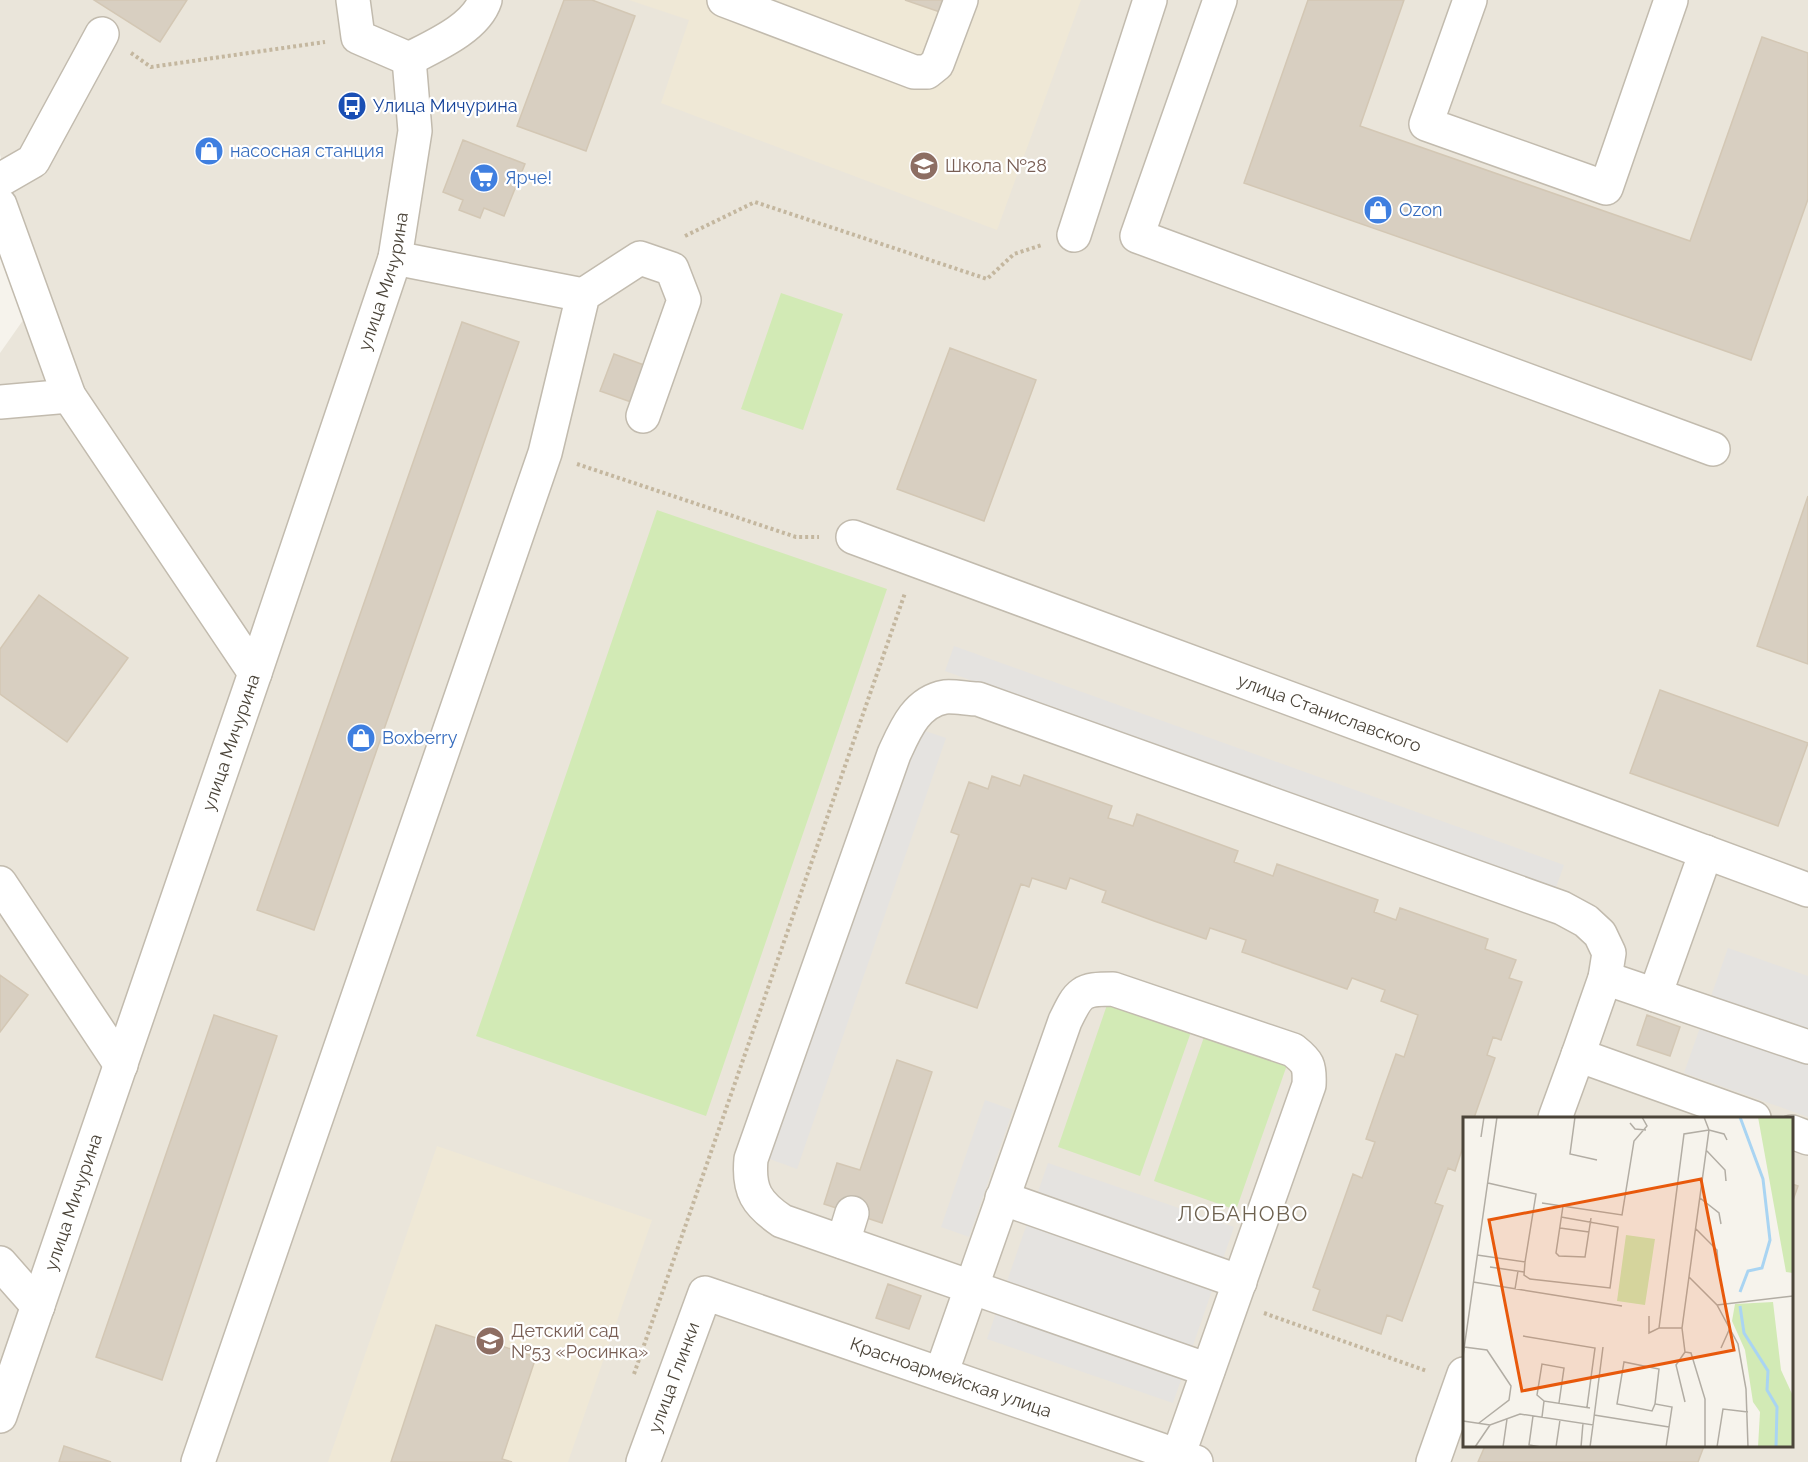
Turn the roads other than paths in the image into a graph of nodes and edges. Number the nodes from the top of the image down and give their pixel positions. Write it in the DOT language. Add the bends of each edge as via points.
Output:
graph roads {
  1 [pos="353,0"];
  2 [pos="486,0"];
  3 [pos="724,0"];
  4 [pos="961,0"];
  5 [pos="1150,0"];
  6 [pos="1220,0"];
  7 [pos="1470,0"];
  8 [pos="1671,0"];
  9 [pos="102,34"];
  10 [pos="409,59"];
  11 [pos="0,180"];
  12 [pos="0,205"];
  13 [pos="1074,235"];
  14 [pos="395,258"];
  15 [pos="584,294"];
  16 [pos="69,396"];
  17 [pos="0,402"];
  18 [pos="643,416"];
  19 [pos="1713,449"];
  20 [pos="853,537"];
  21 [pos="255,672"];
  22 [pos="1706,852"];
  23 [pos="0,883"];
  24 [pos="1808,890"];
  25 [pos="1605,978"];
  26 [pos="1655,995"];
  27 [pos="1808,1047"];
  28 [pos="1578,1055"];
  29 [pos="120,1065"];
  30 [pos="1556,1117"];
  31 [pos="1748,1117"];
  32 [pos="1793,1133"];
  33 [pos="1808,1138"];
  34 [pos="1002,1198"];
  35 [pos="0,1263"];
  36 [pos="971,1287"];
  37 [pos="1236,1292"];
  38 [pos="705,1293"];
  39 [pos="38,1306"];
  40 [pos="1209,1370"];
  41 [pos="940,1374"];
  42 [pos="1463,1379"];
  43 [pos="0,1416"];
  44 [pos="1187,1459"];
  45 [pos="198,1462"];
  46 [pos="643,1462"];
  47 [pos="1433,1462"];
  1 -- 10 [label="street" via="358,37"];
  2 -- 10 [label="street" via="482,11 448,39"];
  3 -- 4 [label="street" via="914,72 927,72 938,64"];
  5 -- 13 [label="street"];
  6 -- 19 [label="street" via="1137,236"];
  7 -- 8 [label="street" via="1426,124 1606,188"];
  9 -- 11 [label="street" via="33,160"];
  10 -- 14 [label="street, улица Мичурина" via="415,131"];
  12 -- 16 [label="street"];
  14 -- 15 [label="street"];
  14 -- 21 [label="street, улица Мичурина"];
  15 -- 18 [label="street" via="640,258 672,269 684,300"];
  15 -- 45 [label="street" via="545,453"];
  16 -- 17 [label="street"];
  16 -- 21 [label="street"];
  20 -- 22 [label="street, улица Станиславского"];
  21 -- 29 [label="street, улица Мичурина"];
  22 -- 24 [label="street, улица Станиславского"];
  22 -- 26 [label="street"];
  23 -- 29 [label="street"];
  25 -- 26 [label="street"];
  25 -- 28 [label="street"];
  25 -- 36 [label="street" via="1609,953 1600,934 1562,908 978,699 945,697 921,708 908,724 894,754 751,1159 750,1174 754,1195 765,1210 782,1221 848,1228"];
  26 -- 27 [label="street"];
  28 -- 30 [label="street"];
  28 -- 31 [label="street"];
  29 -- 39 [label="street, улица Мичурина"];
  32 -- 33 [label="street"];
  34 -- 36 [label="street"];
  34 -- 37 [label="street"];
  34 -- 37 [label="street" via="1065,1021 1075,999 1090,989 1113,989 1293,1050 1305,1059 1310,1085"];
  35 -- 39 [label="street"];
  36 -- 40 [label="street"];
  36 -- 41 [label="street"];
  37 -- 40 [label="street"];
  38 -- 41 [label="street, Красноармейская улица"];
  38 -- 46 [label="street, улица Глинки"];
  39 -- 43 [label="street, улица Мичурина"];
  40 -- 44 [label="street"];
  41 -- 44 [label="street, Красноармейская улица"];
  42 -- 47 [label="street"];
}
